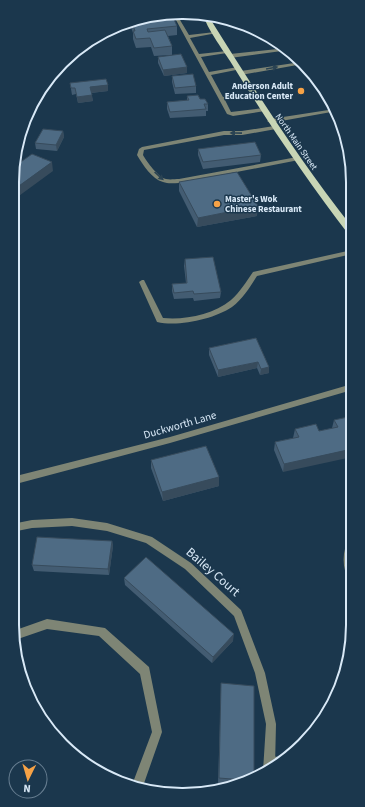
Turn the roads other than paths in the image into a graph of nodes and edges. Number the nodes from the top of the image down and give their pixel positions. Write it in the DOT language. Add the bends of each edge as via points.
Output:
graph roads {
  1 [pos="178,19"];
  2 [pos="208,21"];
  3 [pos="215,33"];
  4 [pos="187,37"];
  5 [pos="276,49"];
  6 [pos="228,54"];
  7 [pos="198,56"];
  8 [pos="295,64"];
  9 [pos="240,71"];
  10 [pos="208,74"];
  11 [pos="254,95"];
  12 [pos="221,99"];
  13 [pos="263,110"];
  14 [pos="330,111"];
  15 [pos="272,124"];
  16 [pos="297,160"];
  17 [pos="346,225"];
  18 [pos="346,253"];
  19 [pos="142,282"];
  20 [pos="346,389"];
  21 [pos="19,479"];
  22 [pos="19,527"];
  23 [pos="19,633"];
  24 [pos="273,760"];
  25 [pos="139,782"];
  1 -- 4 [label="street"];
  2 -- 3 [label="main road, North Main Street"];
  3 -- 4 [label="street"];
  3 -- 6 [label="main road, North Main Street"];
  4 -- 7 [label="street"];
  5 -- 6 [label="street"];
  6 -- 7 [label="street"];
  6 -- 9 [label="main road, North Main Street"];
  7 -- 10 [label="street"];
  9 -- 8 [label="street, one-way"];
  9 -- 10 [label="street"];
  9 -- 11 [label="main road, North Main Street"];
  10 -- 12 [label="street"];
  11 -- 12 [label="street"];
  11 -- 13 [label="main road, North Main Street"];
  12 -- 13 [label="street" via="229,113"];
  13 -- 15 [label="main road, North Main Street"];
  14 -- 15 [label="street"];
  15 -- 16 [label="main road, North Main Street"];
  15 -- 16 [label="street, one-way" via="242,133 224,133 142,149 140,155 146,165 165,181 179,181"];
  16 -- 17 [label="main road, North Main Street"];
  18 -- 19 [label="street" via="255,274 229,305 175,322 160,320"];
  20 -- 21 [label="street, Duckworth Lane" via="170,440"];
  22 -- 24 [label="street, Bailey Court" via="72,522 107,527 149,540 188,566 238,613 260,673 271,724"];
  23 -- 25 [label="street" via="47,624 101,631 145,671 157,732"];
}
